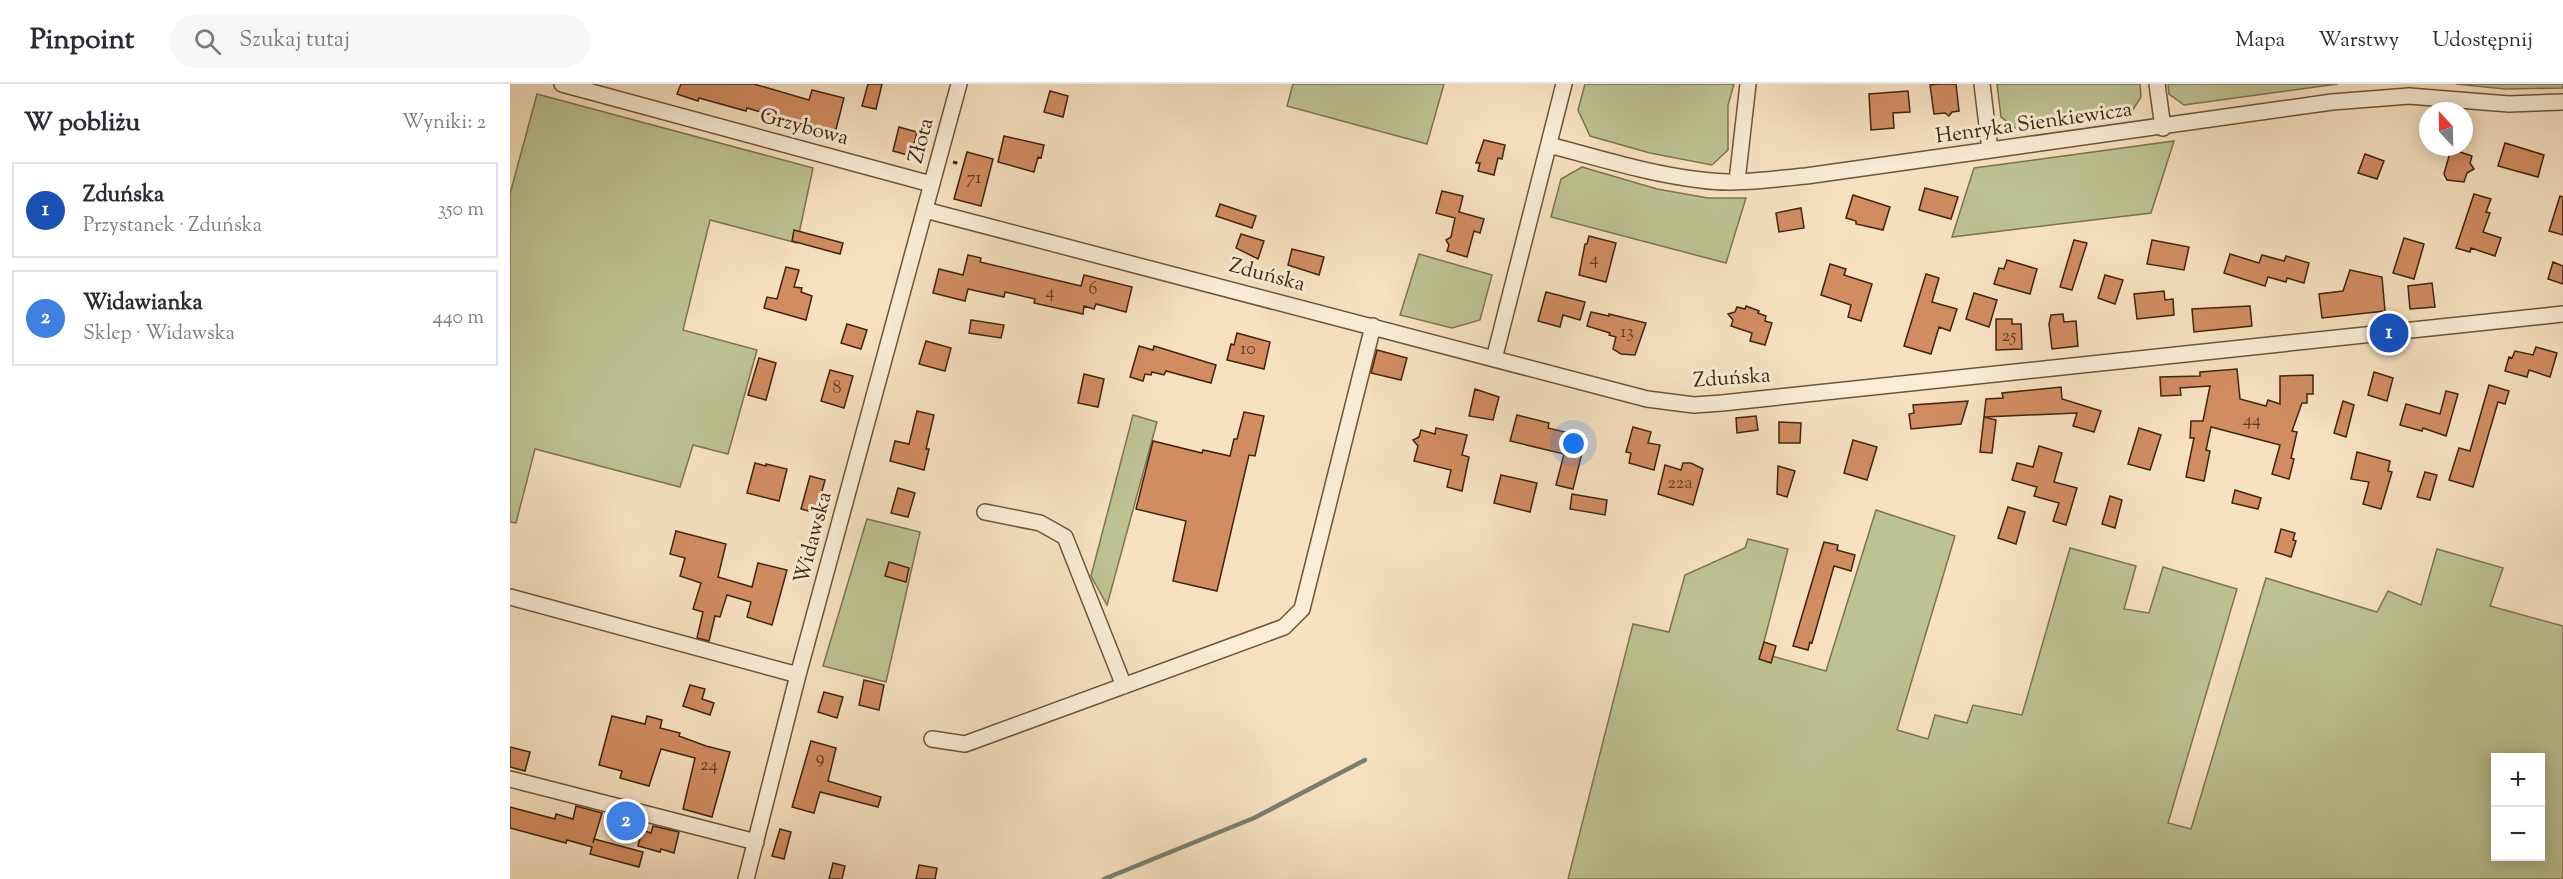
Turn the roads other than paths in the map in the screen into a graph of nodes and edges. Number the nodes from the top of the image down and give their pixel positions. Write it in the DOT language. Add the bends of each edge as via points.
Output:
graph roads {
  1 [pos="562,84"];
  2 [pos="959,84"];
  3 [pos="1564,84"];
  4 [pos="1748,84"];
  5 [pos="1982,84"];
  6 [pos="2157,84"];
  7 [pos="2563,102"];
  8 [pos="2163,128"];
  9 [pos="1549,145"];
  10 [pos="1990,150"];
  11 [pos="1737,181"];
  12 [pos="932,184"];
  13 [pos="925,210"];
  14 [pos="2563,314"];
  15 [pos="1373,326"];
  16 [pos="1494,359"];
  17 [pos="985,512"];
  18 [pos="510,597"];
  19 [pos="798,675"];
  20 [pos="1124,686"];
  21 [pos="932,739"];
  22 [pos="510,779"];
  23 [pos="756,842"];
  24 [pos="746,879"];
  1 -- 12 [label="street, Grzybowa"];
  2 -- 12 [label="street, Złota"];
  3 -- 9 [label="street"];
  4 -- 11 [label="street"];
  5 -- 10 [label="street"];
  6 -- 8 [label="street"];
  7 -- 8 [label="street, Henryka Sienkiewicza" via="2509,104 2409,96 2332,102"];
  8 -- 10 [label="street, Henryka Sienkiewicza"];
  9 -- 11 [label="street, Henryka Sienkiewicza" via="1702,181"];
  9 -- 16 [label="street"];
  10 -- 11 [label="street, Henryka Sienkiewicza" via="1806,176"];
  12 -- 13 [label="street, Złota"];
  13 -- 15 [label="street, Zduńska"];
  13 -- 19 [label="street, Widawska"];
  14 -- 16 [label="street, Zduńska" via="1694,405 1647,399"];
  15 -- 16 [label="street, Zduńska"];
  15 -- 20 [label="street" via="1302,609 1284,627"];
  17 -- 20 [label="street" via="1040,523 1065,537"];
  18 -- 19 [label="street"];
  19 -- 23 [label="street, Widawska"];
  20 -- 21 [label="street" via="965,744"];
  22 -- 23 [label="street"];
  23 -- 24 [label="street, Widawska"];
}
